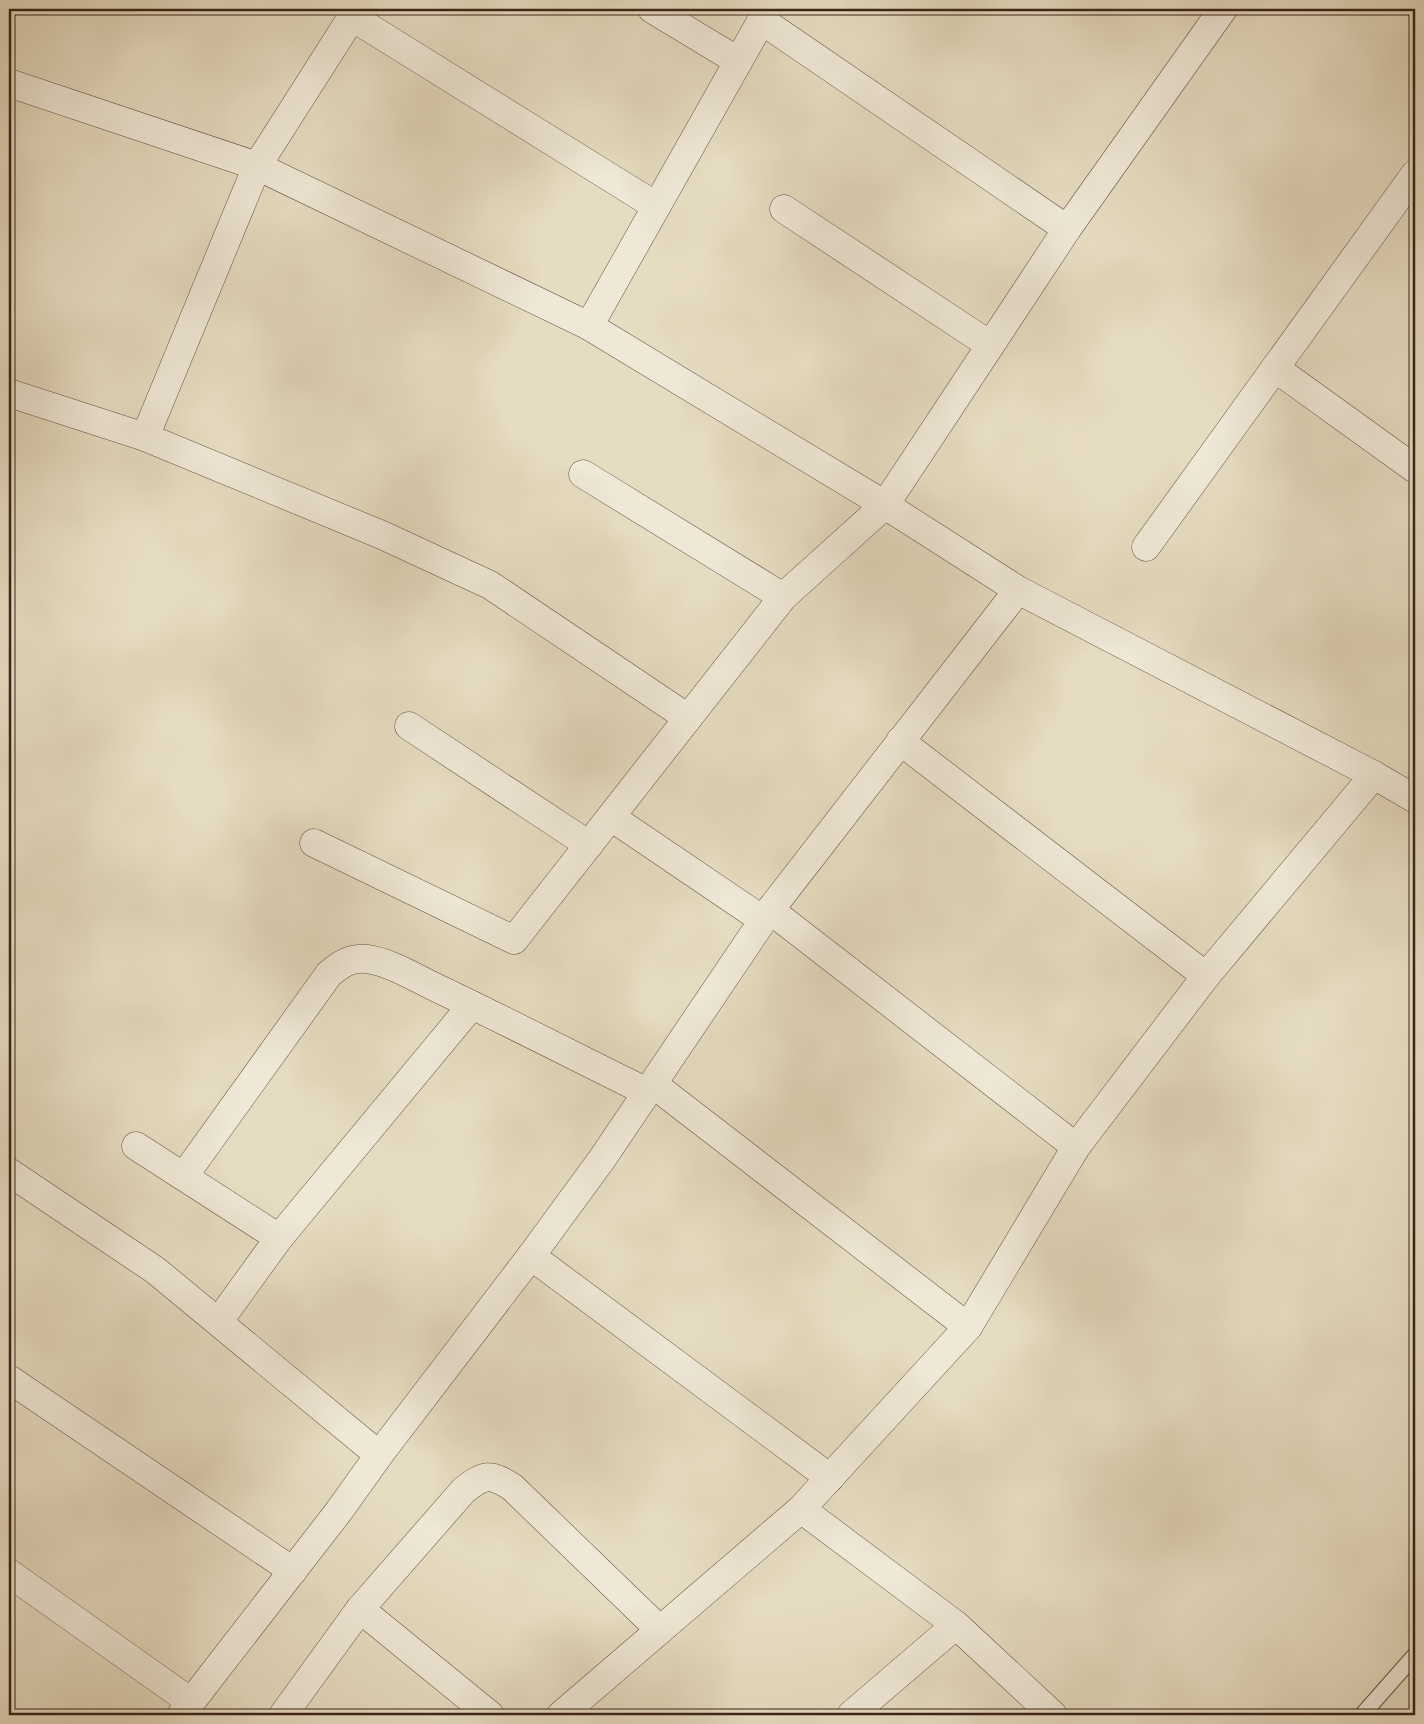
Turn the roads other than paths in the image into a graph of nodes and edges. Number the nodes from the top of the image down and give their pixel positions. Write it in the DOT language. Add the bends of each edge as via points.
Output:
graph roads {
  1 [pos="652,9"];
  2 [pos="1224,9"];
  3 [pos="355,13"];
  4 [pos="764,14"];
  5 [pos="738,61"];
  6 [pos="9,82"];
  7 [pos="258,166"];
  8 [pos="1415,174"];
  9 [pos="656,206"];
  10 [pos="784,209"];
  11 [pos="1067,229"];
  12 [pos="590,326"];
  13 [pos="990,345"];
  14 [pos="1275,368"];
  15 [pos="9,393"];
  16 [pos="145,437"];
  17 [pos="1415,469"];
  18 [pos="583,474"];
  19 [pos="885,505"];
  20 [pos="1146,547"];
  21 [pos="1018,590"];
  22 [pos="783,596"];
  23 [pos="688,718"];
  24 [pos="409,726"];
  25 [pos="900,741"];
  26 [pos="1374,776"];
  27 [pos="1415,799"];
  28 [pos="611,817"];
  29 [pos="314,843"];
  30 [pos="589,845"];
  31 [pos="766,915"];
  32 [pos="1206,976"];
  33 [pos="472,1005"];
  34 [pos="650,1088"];
  35 [pos="136,1146"];
  36 [pos="1076,1147"];
  37 [pos="9,1172"];
  38 [pos="184,1176"];
  39 [pos="279,1238"];
  40 [pos="532,1256"];
  41 [pos="219,1321"];
  42 [pos="968,1327"];
  43 [pos="9,1379"];
  44 [pos="378,1455"];
  45 [pos="830,1478"];
  46 [pos="802,1509"];
  47 [pos="293,1571"];
  48 [pos="9,1573"];
  49 [pos="360,1609"];
  50 [pos="956,1625"];
  51 [pos="660,1630"];
  52 [pos="1415,1655"];
  53 [pos="186,1708"];
  54 [pos="283,1715"];
  55 [pos="490,1715"];
  56 [pos="561,1715"];
  57 [pos="850,1715"];
  58 [pos="1052,1715"];
  59 [pos="1362,1715"];
  1 -- 5 [label="street"];
  2 -- 11 [label="street"];
  3 -- 7 [label="street"];
  3 -- 9 [label="street"];
  4 -- 5 [label="street"];
  4 -- 11 [label="street"];
  5 -- 9 [label="street"];
  6 -- 7 [label="street"];
  7 -- 12 [label="street"];
  7 -- 16 [label="street"];
  8 -- 14 [label="street"];
  9 -- 12 [label="street"];
  10 -- 13 [label="street"];
  11 -- 13 [label="street"];
  12 -- 19 [label="street"];
  13 -- 19 [label="street"];
  14 -- 17 [label="street"];
  14 -- 20 [label="street"];
  15 -- 16 [label="street"];
  16 -- 23 [label="street" via="382,535 490,585"];
  18 -- 22 [label="street"];
  19 -- 21 [label="street"];
  19 -- 22 [label="street"];
  21 -- 25 [label="street"];
  21 -- 26 [label="street"];
  22 -- 23 [label="street"];
  23 -- 28 [label="street"];
  24 -- 30 [label="street"];
  25 -- 31 [label="street"];
  25 -- 32 [label="street"];
  26 -- 27 [label="street"];
  26 -- 32 [label="street"];
  28 -- 30 [label="street"];
  28 -- 31 [label="street"];
  29 -- 30 [label="street" via="514,940"];
  31 -- 34 [label="street"];
  31 -- 36 [label="street"];
  32 -- 36 [label="street"];
  33 -- 34 [label="street"];
  33 -- 38 [label="street" via="386,964 354,959 341,964 329,974"];
  33 -- 39 [label="street"];
  34 -- 40 [label="street"];
  34 -- 42 [label="street"];
  35 -- 38 [label="street"];
  36 -- 42 [label="street"];
  37 -- 41 [label="street" via="155,1270"];
  38 -- 39 [label="street"];
  39 -- 41 [label="street"];
  40 -- 44 [label="street"];
  40 -- 45 [label="street"];
  41 -- 44 [label="street"];
  42 -- 45 [label="street"];
  43 -- 47 [label="street"];
  44 -- 47 [label="street"];
  45 -- 46 [label="street"];
  46 -- 50 [label="street"];
  46 -- 51 [label="street"];
  47 -- 53 [label="street"];
  48 -- 53 [label="street"];
  49 -- 51 [label="street" via="464,1490 484,1477 497,1478 512,1487"];
  49 -- 54 [label="street"];
  49 -- 55 [label="street"];
  50 -- 57 [label="street"];
  50 -- 58 [label="street"];
  51 -- 56 [label="street"];
  52 -- 59 [label="lane"];
}
